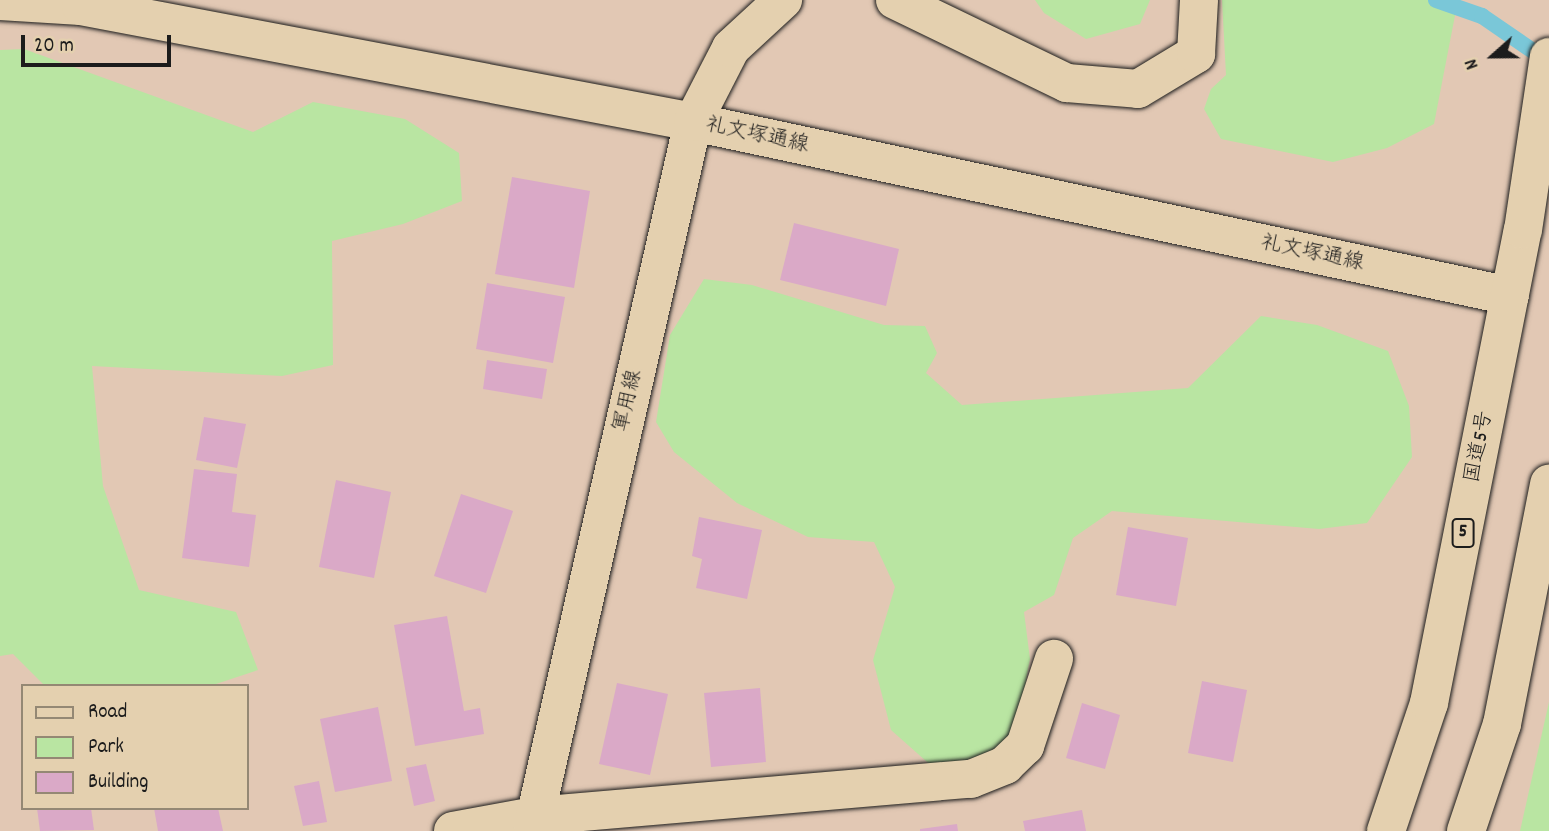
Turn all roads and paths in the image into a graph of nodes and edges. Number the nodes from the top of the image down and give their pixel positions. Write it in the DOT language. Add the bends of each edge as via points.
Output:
graph roads {
  1 [pos="783,0"];
  2 [pos="895,0"];
  3 [pos="1199,0"];
  4 [pos="0,1"];
  5 [pos="1549,57"];
  6 [pos="693,122"];
  7 [pos="1510,296"];
  8 [pos="1549,484"];
  9 [pos="1054,659"];
  10 [pos="533,824"];
  11 [pos="453,831"];
  12 [pos="1387,831"];
  13 [pos="1466,831"];
  1 -- 6 [label="main road, 軍用線" via="731,48"];
  2 -- 3 [label="main road" via="1067,83 1138,89 1196,54"];
  4 -- 6 [label="main road, 礼文塚通線" via="81,6"];
  5 -- 7 [label="main road, 国道5号 / 5"];
  6 -- 7 [label="main road, 礼文塚通線"];
  6 -- 10 [label="main road, 軍用線"];
  7 -- 12 [label="main road, 国道5号 / 5" via="1429,704"];
  8 -- 13 [label="main road" via="1502,724"];
  9 -- 10 [label="main road" via="1025,746 1005,765 971,779"];
  10 -- 11 [label="main road"];
}
